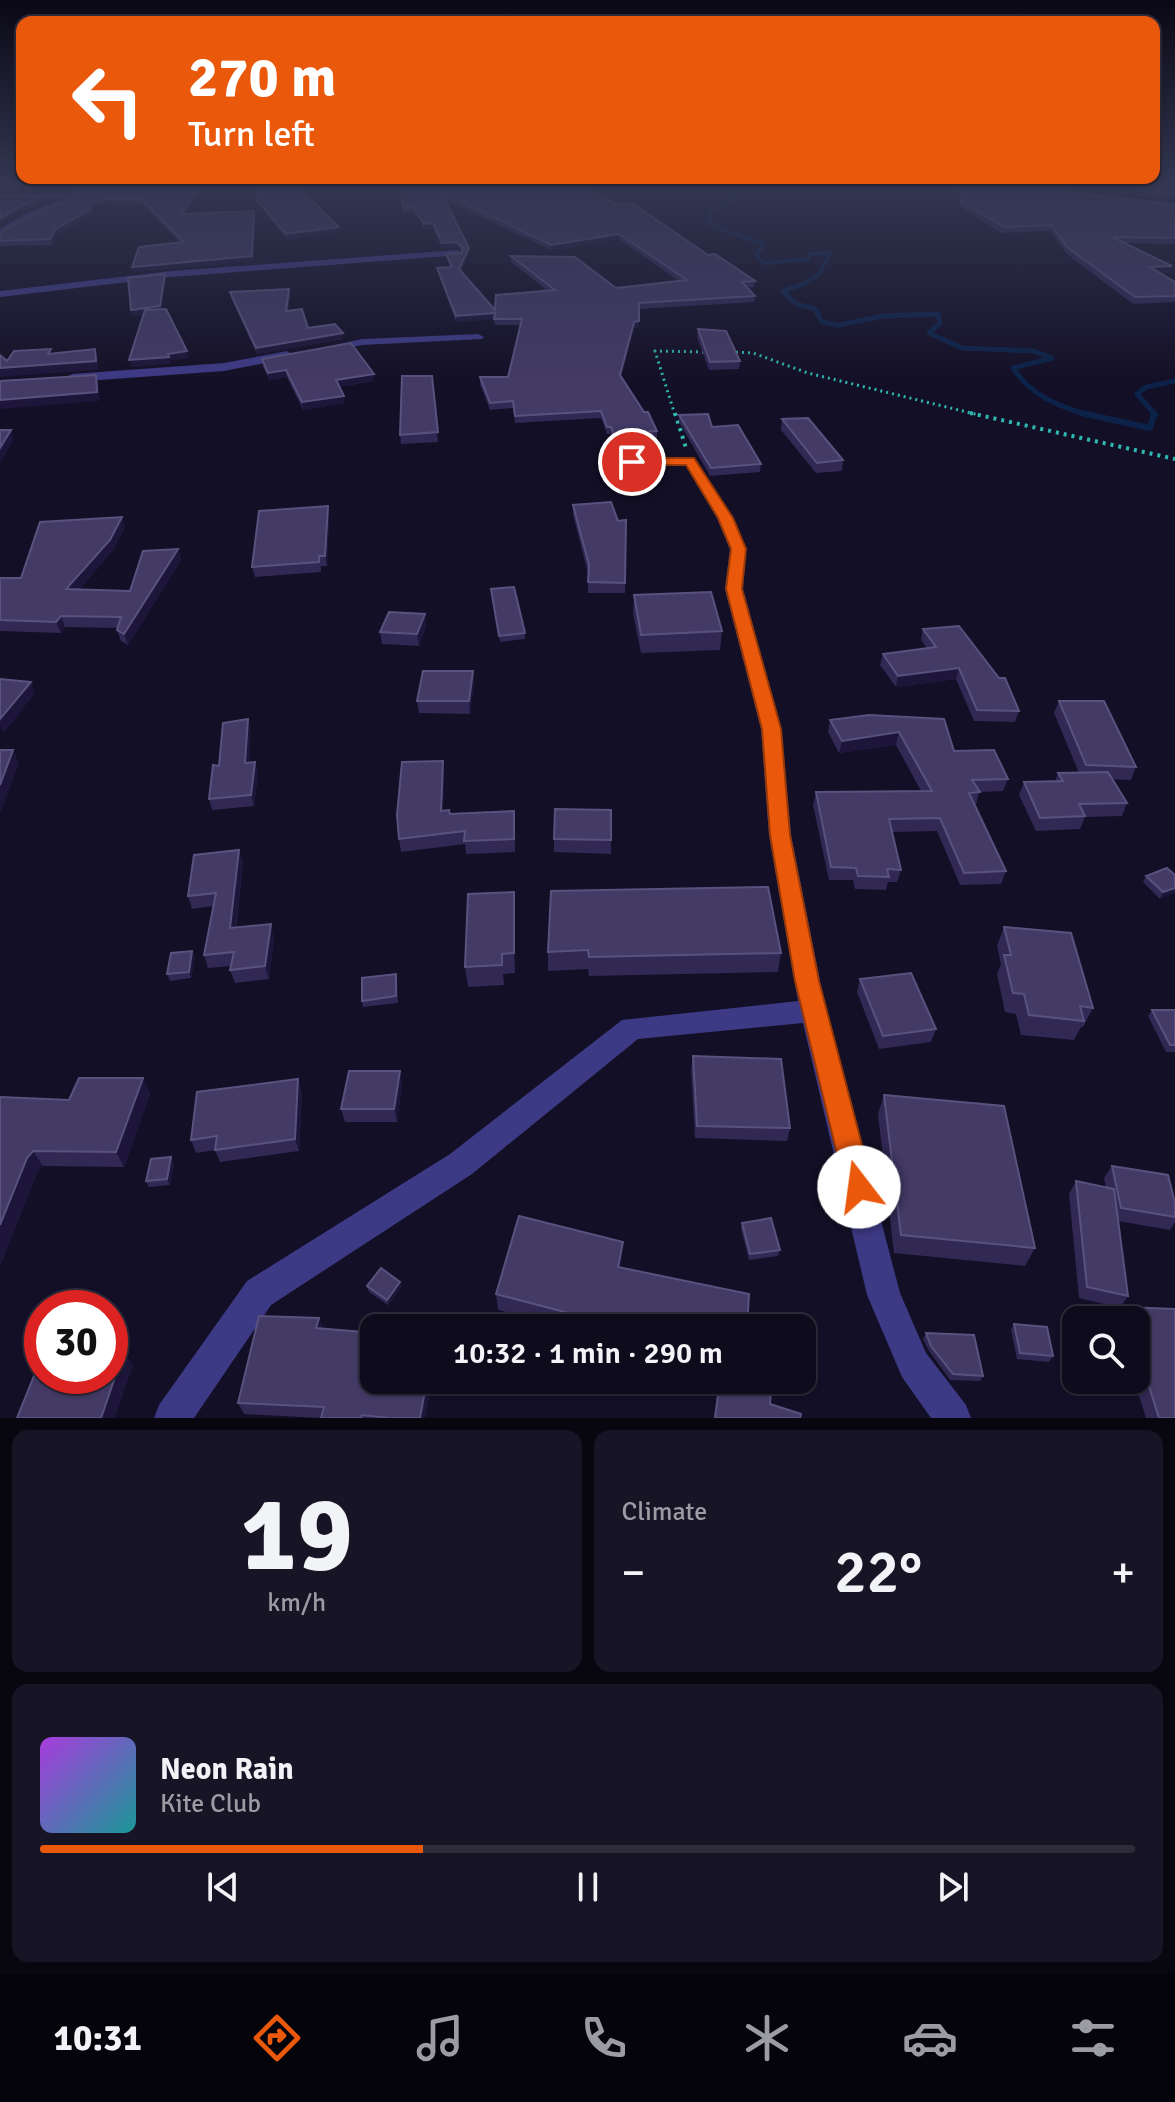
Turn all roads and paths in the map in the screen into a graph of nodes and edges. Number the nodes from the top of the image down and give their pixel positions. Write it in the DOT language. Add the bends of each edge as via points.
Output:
graph roads {
  1 [pos="458,253"];
  2 [pos="0,294"];
  3 [pos="478,337"];
  4 [pos="316,350"];
  5 [pos="711,352"];
  6 [pos="725,352"];
  7 [pos="301,353"];
  8 [pos="64,378"];
  9 [pos="1175,459"];
  10 [pos="690,461"];
  11 [pos="606,464"];
  12 [pos="813,1011"];
  13 [pos="172,1418"];
  14 [pos="953,1418"];
  1 -- 2 [label="street" via="171,274"];
  3 -- 4 [label="street" via="362,342"];
  5 -- 10 [label="path" via="655,351"];
  6 -- 9 [label="path" via="753,353 890,395"];
  7 -- 8 [label="street" via="224,367"];
  10 -- 11 [label="street"];
  10 -- 12 [label="street" via="738,549 734,589 771,729 780,835"];
  12 -- 13 [label="street" via="632,1028 461,1164 259,1293"];
  12 -- 14 [label="street" via="884,1295 914,1365"];
}
